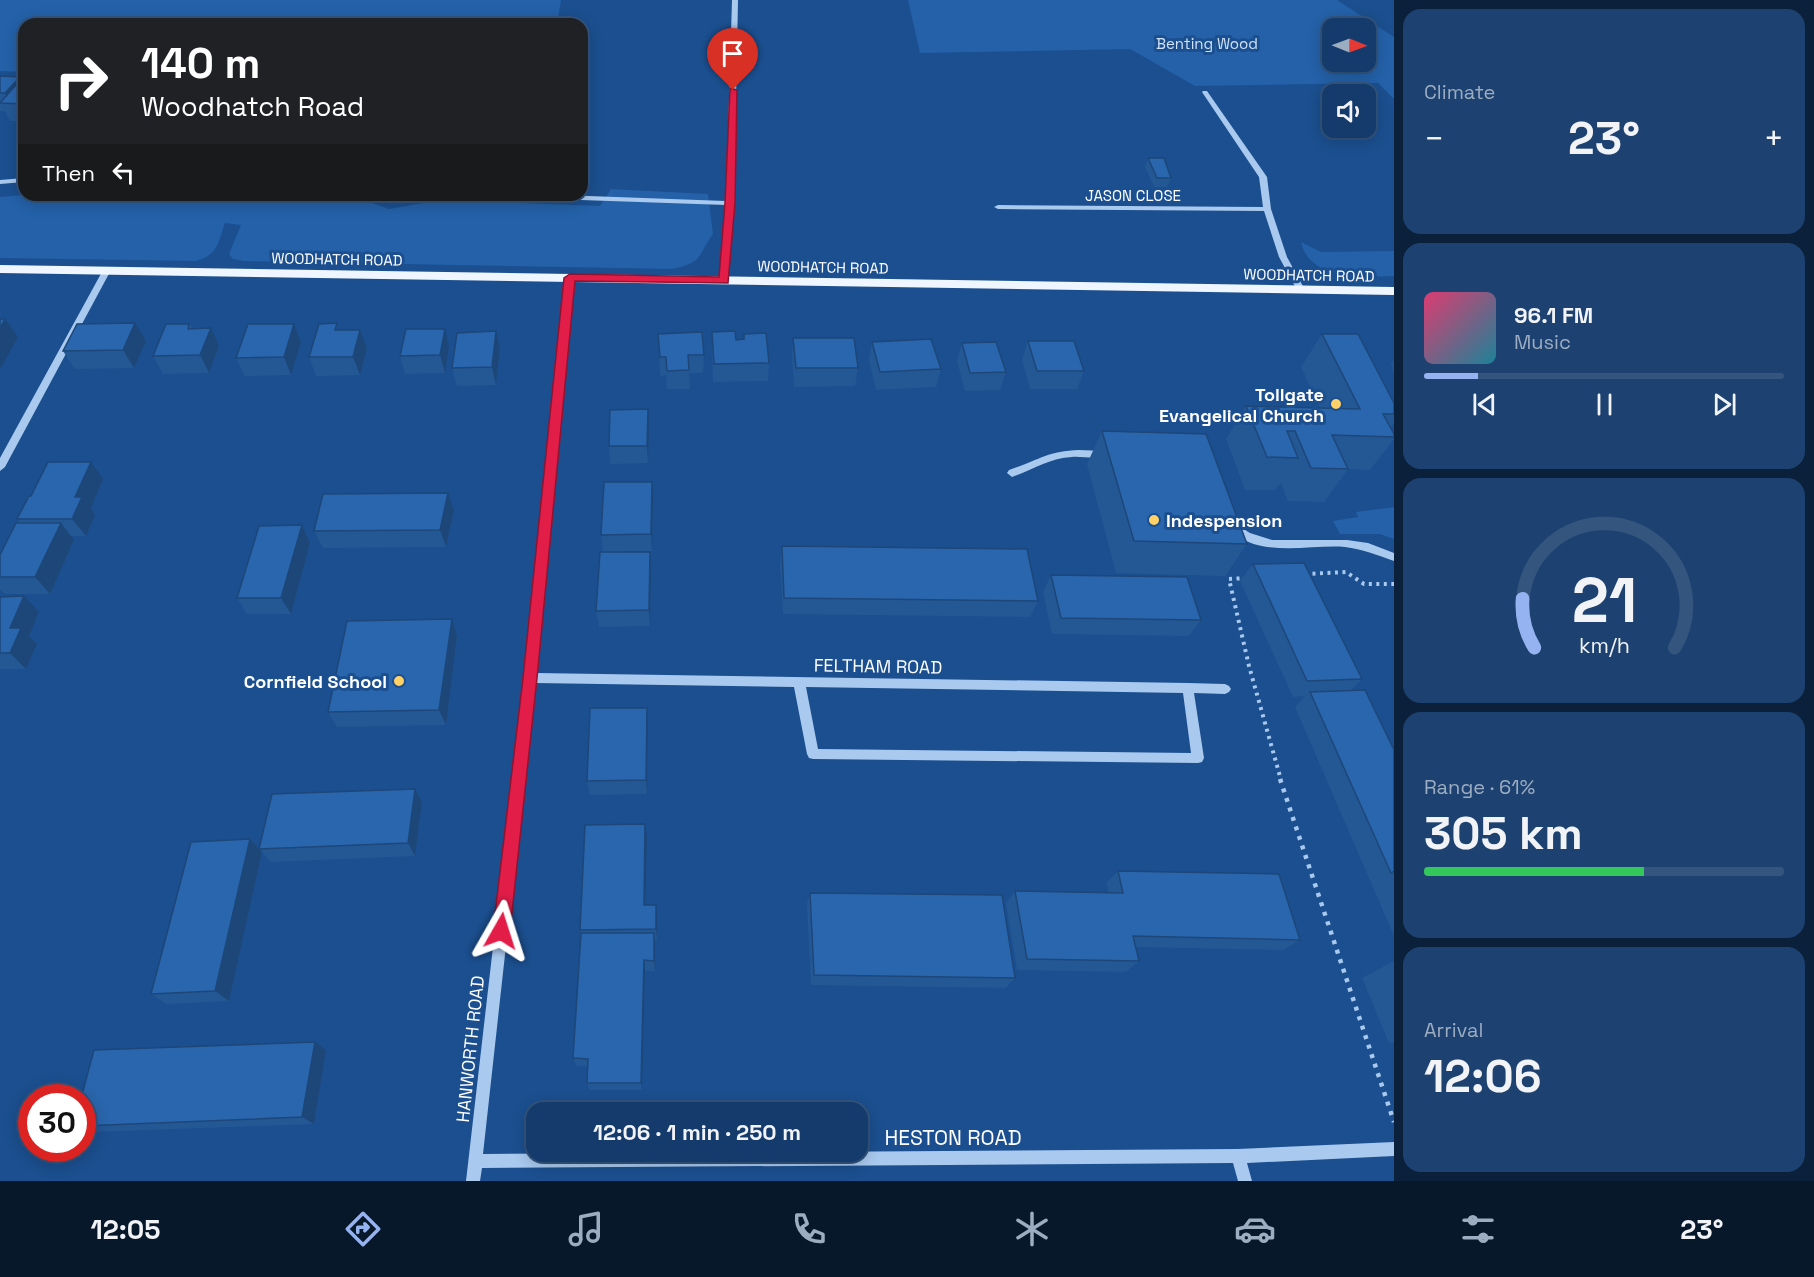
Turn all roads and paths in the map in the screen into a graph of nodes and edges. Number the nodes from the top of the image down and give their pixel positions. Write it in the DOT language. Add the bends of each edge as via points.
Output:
graph roads {
  1 [pos="735,0"];
  2 [pos="1205,92"];
  3 [pos="18,180"];
  4 [pos="0,182"];
  5 [pos="588,198"];
  6 [pos="730,203"];
  7 [pos="998,207"];
  8 [pos="1268,209"];
  9 [pos="0,269"];
  10 [pos="107,270"];
  11 [pos="570,278"];
  12 [pos="724,281"];
  13 [pos="1301,290"];
  14 [pos="1394,291"];
  15 [pos="1116,455"];
  16 [pos="0,467"];
  17 [pos="1012,473"];
  18 [pos="1226,518"];
  19 [pos="1394,557"];
  20 [pos="1299,575"];
  21 [pos="1252,578"];
  22 [pos="1394,584"];
  23 [pos="530,678"];
  24 [pos="799,682"];
  25 [pos="1188,688"];
  26 [pos="1225,689"];
  27 [pos="1394,1123"];
  28 [pos="1394,1149"];
  29 [pos="1238,1156"];
  30 [pos="475,1161"];
  31 [pos="473,1181"];
  32 [pos="1245,1181"];
  1 -- 6 [label="street"];
  2 -- 8 [label="street" via="1263,177"];
  3 -- 4 [label="street"];
  5 -- 6 [label="street"];
  6 -- 12 [label="street"];
  7 -- 8 [label="street, JASON CLOSE"];
  8 -- 13 [label="street" via="1282,257"];
  9 -- 10 [label="main road, WOODHATCH ROAD"];
  10 -- 11 [label="main road, WOODHATCH ROAD"];
  10 -- 16 [label="street"];
  11 -- 12 [label="main road, WOODHATCH ROAD"];
  11 -- 23 [label="street, HANWORTH ROAD"];
  12 -- 13 [label="main road, WOODHATCH ROAD"];
  13 -- 14 [label="main road, WOODHATCH ROAD"];
  15 -- 17 [label="street" via="1065,453"];
  18 -- 19 [label="street" via="1247,538 1262,544 1339,543 1371,548"];
  20 -- 22 [label="path" via="1346,572 1364,584"];
  21 -- 27 [label="path" via="1228,579 1249,666 1289,810"];
  23 -- 24 [label="street, FELTHAM ROAD"];
  23 -- 30 [label="street, HANWORTH ROAD"];
  24 -- 25 [label="street, FELTHAM ROAD"];
  24 -- 25 [label="street" via="813,754 1198,758"];
  25 -- 26 [label="street, FELTHAM ROAD"];
  28 -- 29 [label="street, HESTON ROAD"];
  29 -- 30 [label="street, HESTON ROAD"];
  29 -- 32 [label="street"];
  30 -- 31 [label="street, HANWORTH ROAD"];
}
